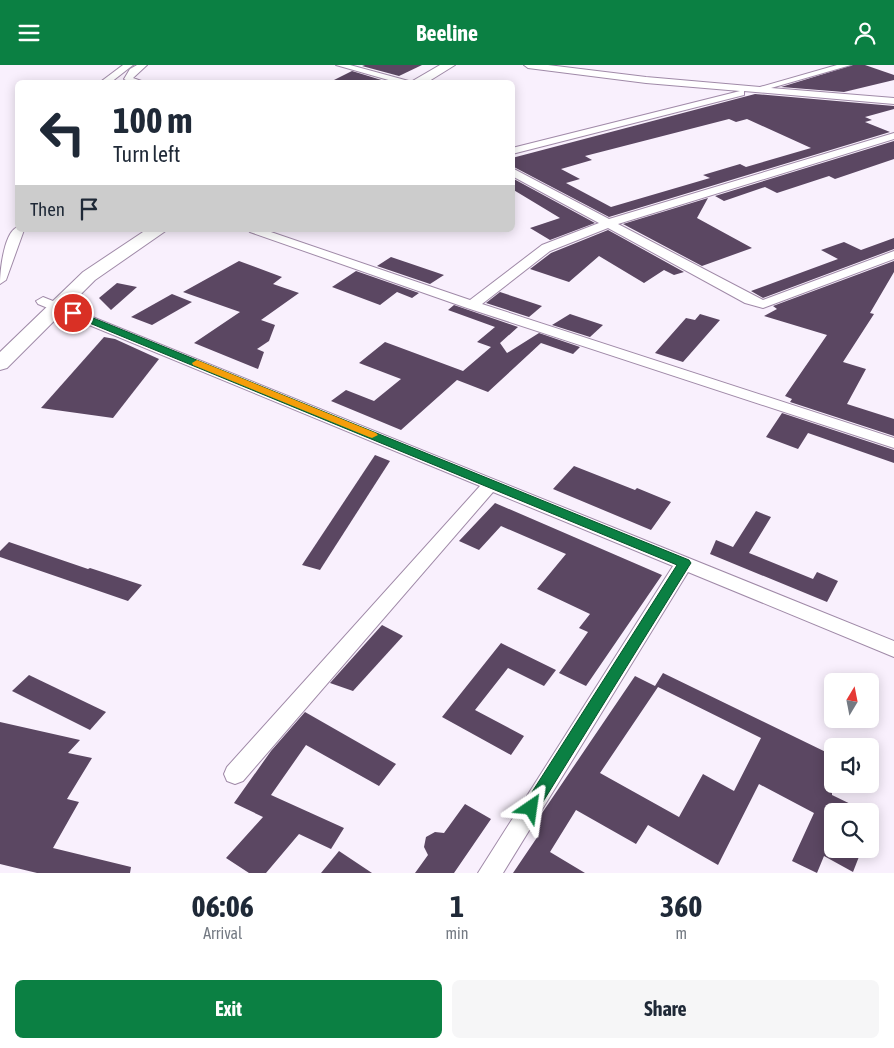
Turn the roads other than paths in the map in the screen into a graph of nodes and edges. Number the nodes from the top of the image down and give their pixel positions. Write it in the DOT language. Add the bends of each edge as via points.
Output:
graph roads {
  1 [pos="129,65"];
  2 [pos="143,65"];
  3 [pos="340,65"];
  4 [pos="449,65"];
  5 [pos="466,65"];
  6 [pos="528,65"];
  7 [pos="847,65"];
  8 [pos="107,80"];
  9 [pos="132,80"];
  10 [pos="402,80"];
  11 [pos="420,80"];
  12 [pos="438,80"];
  13 [pos="751,91"];
  14 [pos="894,101"];
  15 [pos="894,137"];
  16 [pos="515,150"];
  17 [pos="515,173"];
  18 [pos="609,223"];
  19 [pos="17,232"];
  20 [pos="131,232"];
  21 [pos="155,232"];
  22 [pos="260,232"];
  23 [pos="894,255"];
  24 [pos="0,280"];
  25 [pos="50,304"];
  26 [pos="472,305"];
  27 [pos="0,344"];
  28 [pos="0,364"];
  29 [pos="894,443"];
  30 [pos="491,484"];
  31 [pos="684,563"];
  32 [pos="894,649"];
  33 [pos="235,774"];
  34 [pos="490,873"];
  1 -- 8 [label="street"];
  2 -- 9 [label="street" via="128,79"];
  3 -- 10 [label="street"];
  4 -- 11 [label="main road"];
  5 -- 12 [label="main road"];
  6 -- 13 [label="street"];
  7 -- 13 [label="street"];
  13 -- 14 [label="street"];
  13 -- 16 [label="street"];
  15 -- 18 [label="street"];
  17 -- 18 [label="street"];
  18 -- 23 [label="street" via="750,300 763,303"];
  18 -- 26 [label="street" via="546,248"];
  19 -- 24 [label="street"];
  20 -- 25 [label="main road" via="90,260"];
  21 -- 25 [label="main road"];
  22 -- 26 [label="street"];
  25 -- 27 [label="main road"];
  25 -- 28 [label="main road"];
  25 -- 30 [label="street"];
  26 -- 29 [label="street"];
  30 -- 31 [label="street"];
  30 -- 33 [label="street"];
  31 -- 32 [label="street"];
  31 -- 34 [label="street"];
}
